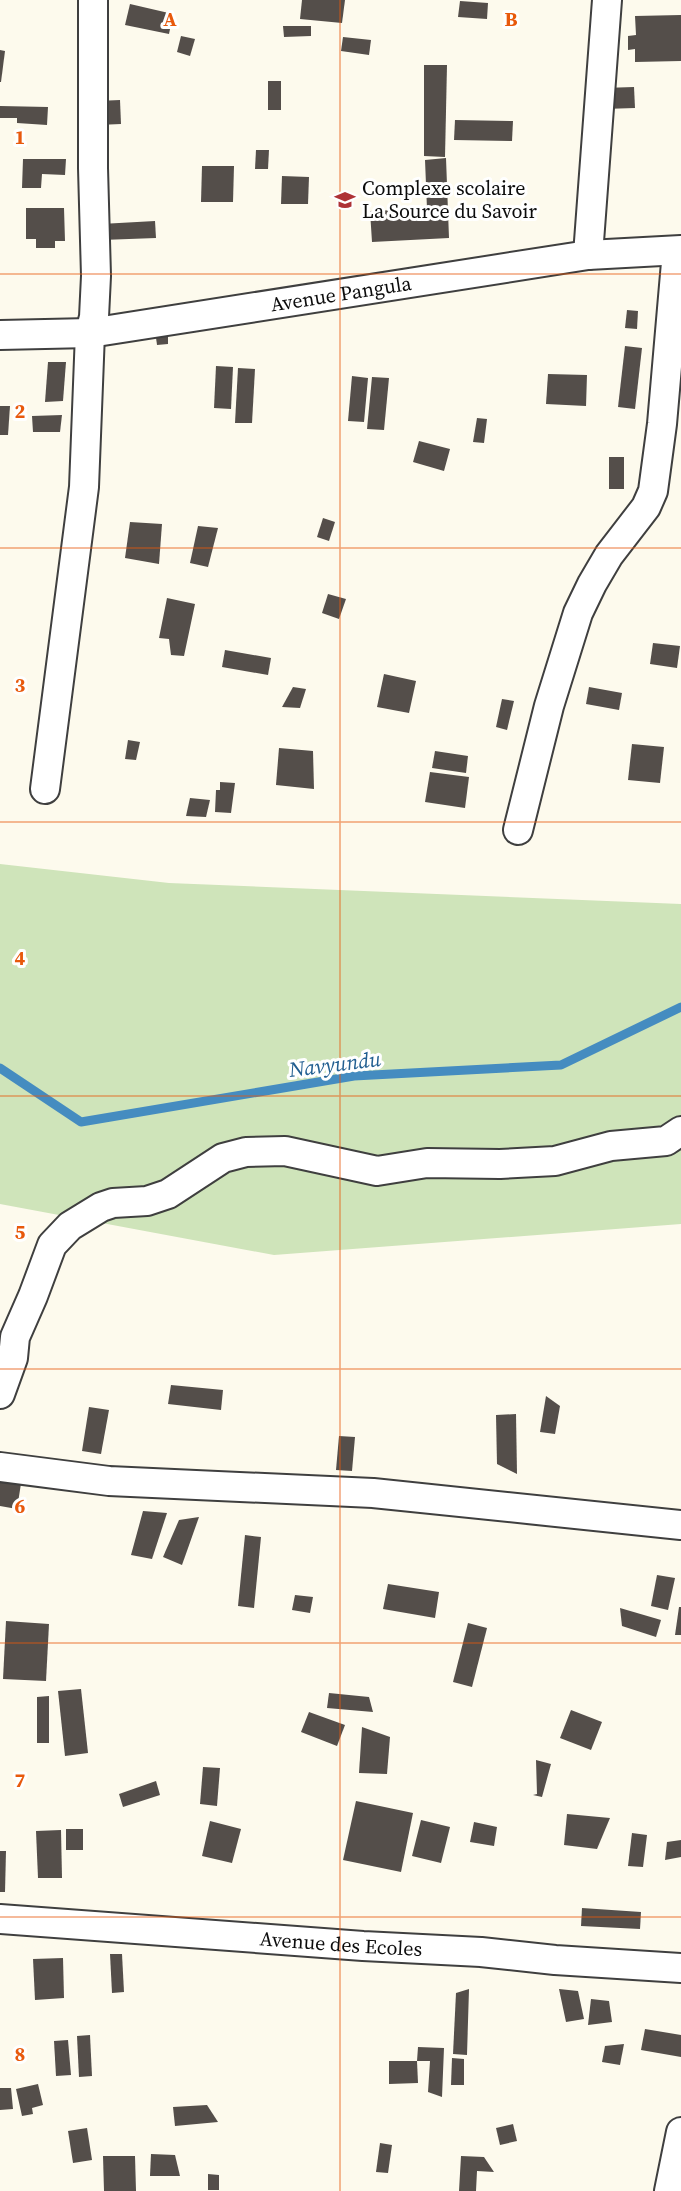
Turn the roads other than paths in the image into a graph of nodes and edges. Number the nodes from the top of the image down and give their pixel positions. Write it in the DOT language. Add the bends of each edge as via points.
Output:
graph roads {
  1 [pos="93,0"];
  2 [pos="607,0"];
  3 [pos="679,251"];
  4 [pos="588,255"];
  5 [pos="90,333"];
  6 [pos="0,336"];
  7 [pos="45,789"];
  8 [pos="518,830"];
  9 [pos="681,1131"];
  10 [pos="0,1394"];
  11 [pos="0,1467"];
  12 [pos="681,1524"];
  13 [pos="0,1919"];
  14 [pos="681,1968"];
  15 [pos="681,2132"];
  16 [pos="669,2191"];
  1 -- 5 [label="street" via="96,276"];
  2 -- 4 [label="street"];
  3 -- 4 [label="street, Avenue Pangula"];
  3 -- 8 [label="street" via="653,491 646,507 609,555 578,613 549,706"];
  4 -- 5 [label="street, Avenue Pangula"];
  5 -- 6 [label="street, Avenue Pangula"];
  5 -- 7 [label="street" via="84,487"];
  9 -- 10 [label="street" via="666,1141 611,1146 555,1161 427,1164 378,1171 285,1151 246,1152 224,1158 168,1194 147,1201 113,1203 70,1226 52,1245 15,1337 13,1358"];
  11 -- 12 [label="street" via="109,1481 373,1493"];
  13 -- 14 [label="street, Avenue des Ecoles"];
  15 -- 16 [label="street"];
}
